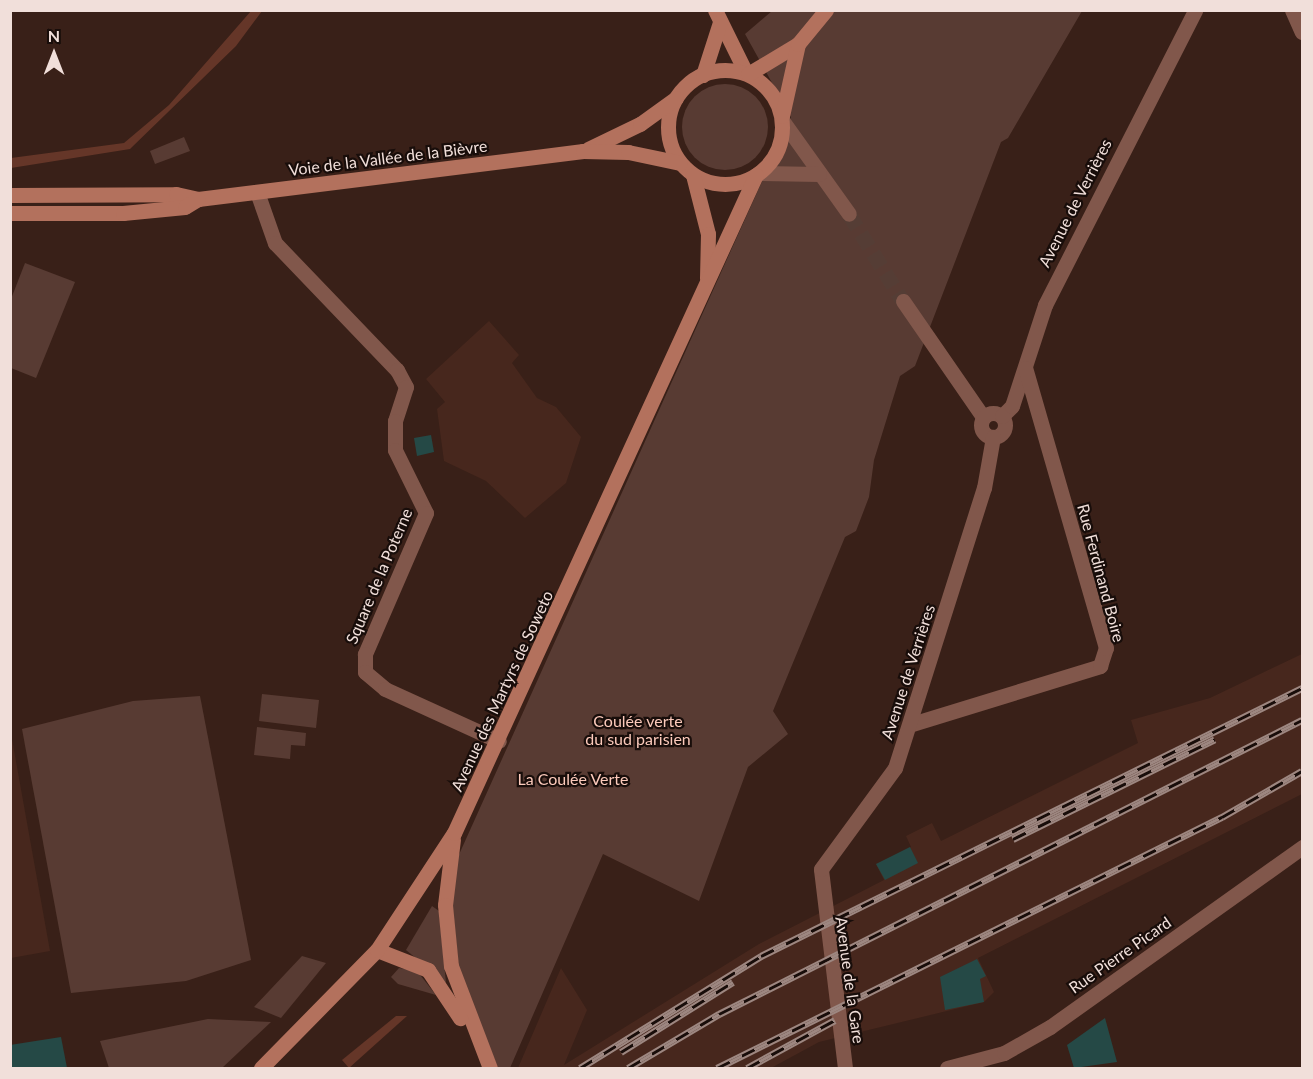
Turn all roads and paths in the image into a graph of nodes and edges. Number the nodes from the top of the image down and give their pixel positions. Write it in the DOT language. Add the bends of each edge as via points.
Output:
graph roads {
  1 [pos="826,10"];
  2 [pos="1195,10"];
  3 [pos="1293,10"];
  4 [pos="717,16"];
  5 [pos="1302,32"];
  6 [pos="798,44"];
  7 [pos="747,74"];
  8 [pos="703,75"];
  9 [pos="676,98"];
  10 [pos="782,118"];
  11 [pos="583,151"];
  12 [pos="681,163"];
  13 [pos="757,174"];
  14 [pos="819,174"];
  15 [pos="693,175"];
  16 [pos="257,192"];
  17 [pos="161,194"];
  18 [pos="10,195"];
  19 [pos="198,199"];
  20 [pos="10,204"];
  21 [pos="10,213"];
  22 [pos="849,214"];
  23 [pos="707,284"];
  24 [pos="903,301"];
  25 [pos="1025,368"];
  26 [pos="1002,416"];
  27 [pos="983,417"];
  28 [pos="993,437"];
  29 [pos="912,724"];
  30 [pos="500,741"];
  31 [pos="454,833"];
  32 [pos="1302,848"];
  33 [pos="821,897"];
  34 [pos="377,950"];
  35 [pos="261,1068"];
  36 [pos="480,1068"];
  37 [pos="490,1068"];
  38 [pos="845,1068"];
  39 [pos="947,1068"];
  1 -- 6 [label="main road"];
  2 -- 25 [label="street, Avenue de Verrières" via="1045,305"];
  3 -- 5 [label="street"];
  4 -- 7 [label="main road"];
  4 -- 8 [label="main road"];
  6 -- 7 [label="main road"];
  6 -- 10 [label="main road"];
  7 -- 8 [label="main road" via="723,70"];
  7 -- 10 [label="main road" via="770,91"];
  8 -- 9 [label="main road"];
  9 -- 11 [label="main road, Voie de la Vallée de la Bièvre" via="631,130"];
  9 -- 12 [label="main road" via="668,131"];
  10 -- 13 [label="main road" via="781,140"];
  10 -- 14 [label="street"];
  11 -- 12 [label="main road, Voie de la Vallée de la Bièvre" via="628,152"];
  11 -- 16 [label="main road, Voie de la Vallée de la Bièvre"];
  12 -- 15 [label="main road"];
  13 -- 14 [label="street"];
  13 -- 15 [label="main road" via="735,183"];
  13 -- 23 [label="main road, Avenue des Martyrs de Soweto"];
  14 -- 22 [label="street"];
  15 -- 23 [label="main road, Avenue des Martyrs de Soweto" via="708,234"];
  16 -- 19 [label="main road, Voie de la Vallée de la Bièvre"];
  16 -- 30 [label="street, Square de la Poterne" via="265,226 275,243 397,370 406,387 395,421 395,450 426,513 365,654 365,672 385,689"];
  17 -- 18 [label="main road, Voie de la Vallée de la Bièvre"];
  17 -- 19 [label="main road, Voie de la Vallée de la Bièvre"];
  17 -- 20 [label="main road" via="121,205"];
  19 -- 21 [label="main road, Voie de la Vallée de la Bièvre" via="185,207 123,213"];
  23 -- 30 [label="main road, Avenue des Martyrs de Soweto"];
  24 -- 27 [label="street"];
  25 -- 26 [label="street, Avenue de Verrières" via="1011,406"];
  25 -- 29 [label="street, Rue Ferdinand Boire" via="1106,648 1100,666"];
  26 -- 27 [label="street"];
  26 -- 28 [label="street, Avenue de Verrières" via="1003,431"];
  27 -- 28 [label="street" via="981,428"];
  28 -- 29 [label="street, Avenue de Verrières" via="984,488"];
  29 -- 33 [label="street, Avenue de Verrières" via="887,785 825,859"];
  30 -- 31 [label="main road, Avenue des Martyrs de Soweto"];
  31 -- 34 [label="main road, Avenue des Martyrs de Soweto"];
  31 -- 37 [label="main road" via="445,905 451,966"];
  32 -- 39 [label="street, Rue Pierre Picard" via="1050,1027 1004,1053"];
  33 -- 38 [label="street, Avenue de la Gare"];
  34 -- 35 [label="main road, Avenue des Martyrs de Soweto"];
  34 -- 36 [label="main road" via="418,965 440,982"];
}
